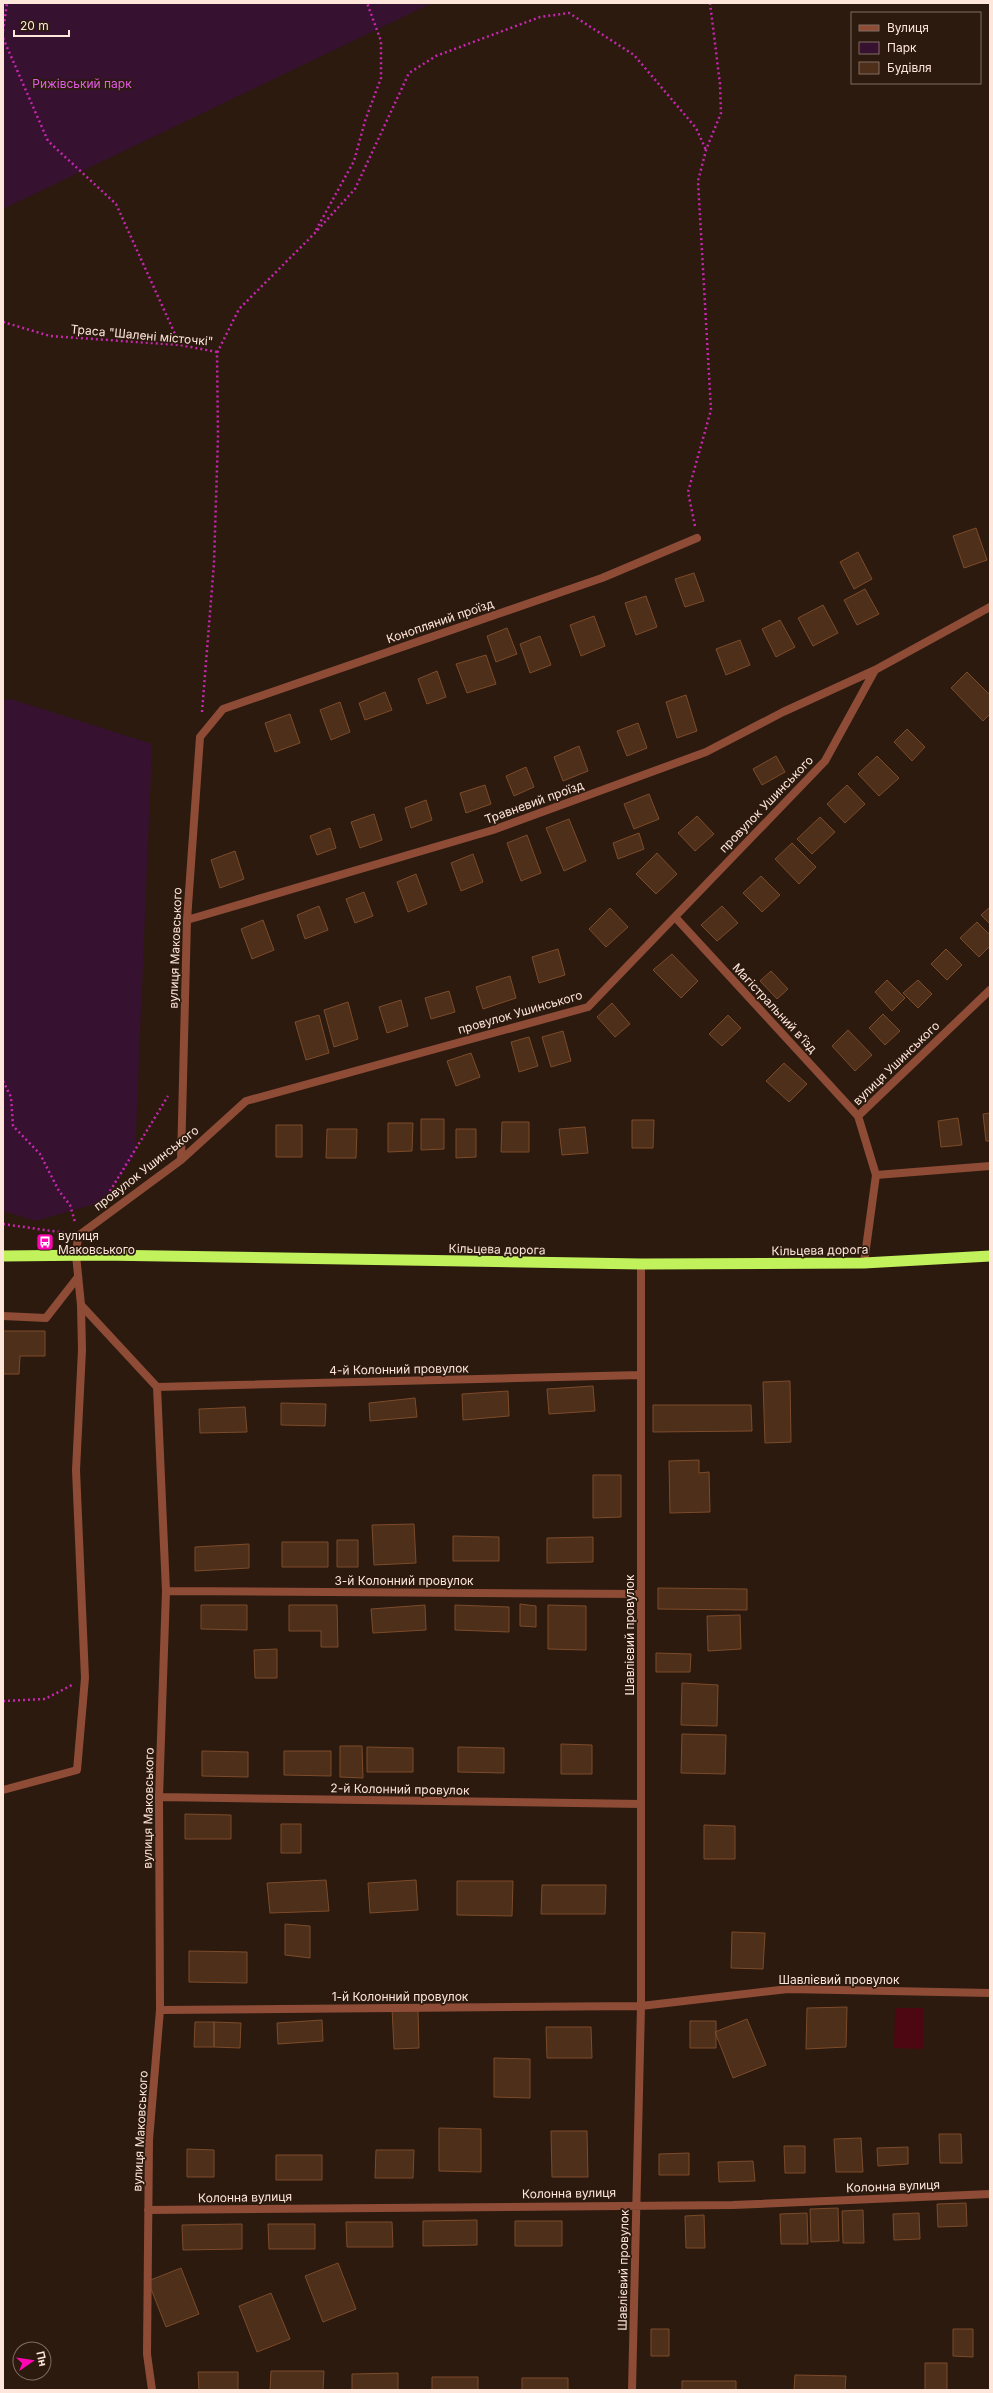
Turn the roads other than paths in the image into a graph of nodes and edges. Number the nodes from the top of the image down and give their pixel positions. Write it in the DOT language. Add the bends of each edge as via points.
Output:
graph roads {
  1 [pos="697,538"];
  2 [pos="990,607"];
  3 [pos="875,670"];
  4 [pos="200,737"];
  5 [pos="675,917"];
  6 [pos="187,920"];
  7 [pos="990,990"];
  8 [pos="858,1116"];
  9 [pos="181,1160"];
  10 [pos="990,1166"];
  11 [pos="876,1175"];
  12 [pos="76,1255"];
  13 [pos="3,1256"];
  14 [pos="990,1256"];
  15 [pos="864,1263"];
  16 [pos="641,1264"];
  17 [pos="78,1277"];
  18 [pos="81,1305"];
  19 [pos="3,1316"];
  20 [pos="641,1375"];
  21 [pos="157,1387"];
  22 [pos="166,1591"];
  23 [pos="641,1594"];
  24 [pos="3,1790"];
  25 [pos="159,1797"];
  26 [pos="641,1804"];
  27 [pos="990,1993"];
  28 [pos="641,2006"];
  29 [pos="160,2010"];
  30 [pos="990,2194"];
  31 [pos="637,2205"];
  32 [pos="148,2210"];
  33 [pos="152,2390"];
  34 [pos="632,2390"];
  1 -- 4 [label="street, Конопляний проїзд" via="602,578 223,709"];
  2 -- 3 [label="street"];
  3 -- 5 [label="street, провулок Ушинського" via="825,761"];
  3 -- 6 [label="street, Травневий проїзд" via="783,712 706,752 493,830"];
  4 -- 6 [label="street, вулиця Маковського"];
  5 -- 8 [label="street, Магістральний в’їзд"];
  5 -- 9 [label="street, провулок Ушинського" via="588,1007 246,1101"];
  6 -- 9 [label="street, вулиця Маковського"];
  7 -- 8 [label="street, вулиця Ушинського"];
  8 -- 11 [label="street, вулиця Ушинського"];
  9 -- 12 [label="street, провулок Ушинського" via="78,1236"];
  10 -- 11 [label="street"];
  11 -- 15 [label="street, вулиця Ушинського"];
  12 -- 13 [label="highway, Кільцева дорога"];
  12 -- 16 [label="highway, Кільцева дорога"];
  12 -- 17 [label="street"];
  14 -- 15 [label="highway, Кільцева дорога"];
  15 -- 16 [label="highway, Кільцева дорога"];
  16 -- 20 [label="street, Шавлієвий провулок"];
  17 -- 18 [label="street"];
  17 -- 19 [label="street" via="46,1318"];
  18 -- 21 [label="street"];
  18 -- 24 [label="street" via="82,1350 76,1470 85,1678 77,1770"];
  20 -- 21 [label="street, 4-й Колонний провулок"];
  20 -- 23 [label="street, Шавлієвий провулок"];
  21 -- 22 [label="street, вулиця Маковського"];
  22 -- 23 [label="street, 3-й Колонний провулок"];
  22 -- 25 [label="street, вулиця Маковського"];
  23 -- 26 [label="street, Шавлієвий провулок"];
  25 -- 26 [label="street, 2-й Колонний провулок"];
  25 -- 29 [label="street, вулиця Маковського"];
  26 -- 28 [label="street, Шавлієвий провулок"];
  27 -- 28 [label="street, Шавлієвий провулок" via="788,1989"];
  28 -- 29 [label="street, 1-й Колонний провулок"];
  28 -- 31 [label="street, Шавлієвий провулок"];
  29 -- 32 [label="street, вулиця Маковського" via="149,2140"];
  30 -- 31 [label="street, Колонна вулиця" via="733,2205"];
  31 -- 32 [label="street, Колонна вулиця"];
  31 -- 34 [label="street, Шавлієвий провулок"];
  32 -- 33 [label="street, вулиця Маковського" via="147,2354"];
}
